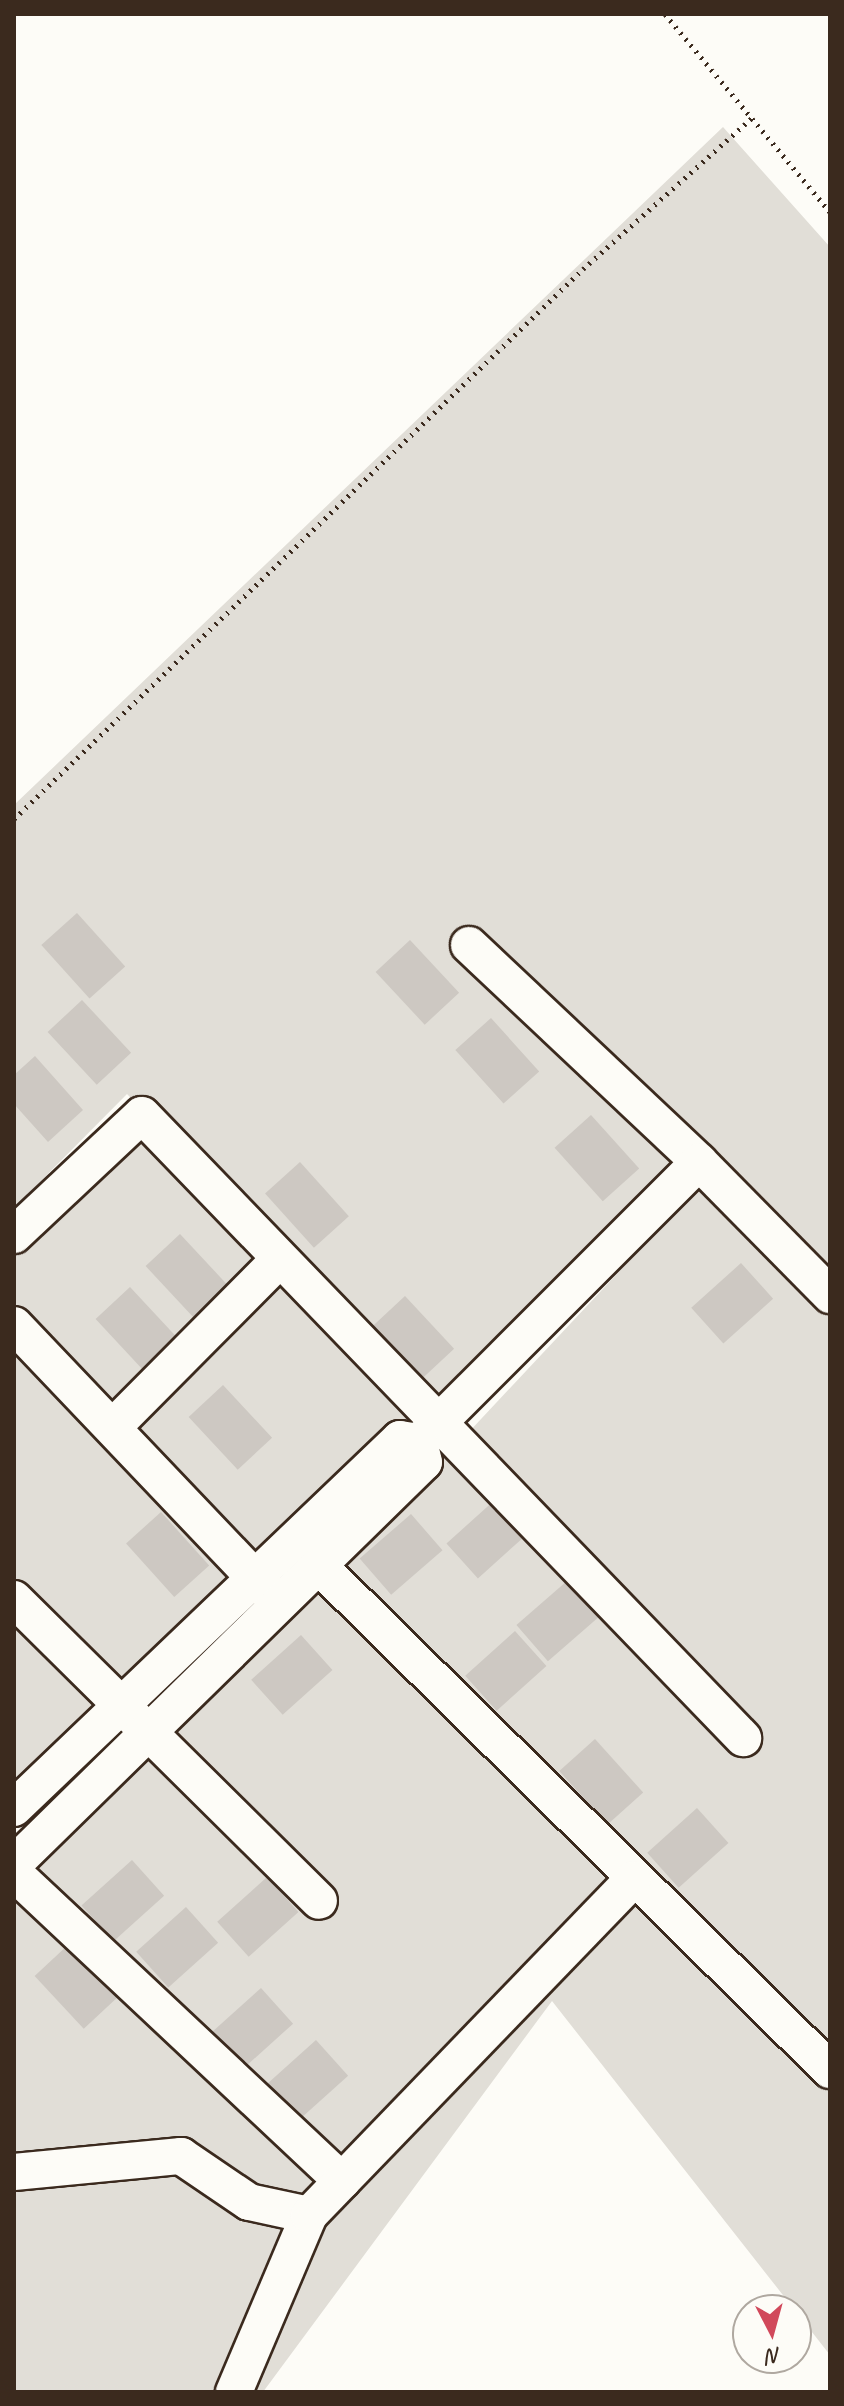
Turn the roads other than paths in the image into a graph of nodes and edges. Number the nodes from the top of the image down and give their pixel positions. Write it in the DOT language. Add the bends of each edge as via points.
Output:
graph roads {
  1 [pos="469,945"];
  2 [pos="699,1162"];
  3 [pos="14,1235"];
  4 [pos="279,1260"];
  5 [pos="830,1295"];
  6 [pos="14,1325"];
  7 [pos="113,1427"];
  8 [pos="429,1432"];
  9 [pos="316,1563"];
  10 [pos="267,1590"];
  11 [pos="14,1599"];
  12 [pos="122,1706"];
  13 [pos="148,1731"];
  14 [pos="743,1738"];
  15 [pos="14,1808"];
  16 [pos="14,1864"];
  17 [pos="14,1873"];
  18 [pos="633,1880"];
  19 [pos="319,1901"];
  20 [pos="828,2065"];
  21 [pos="14,2172"];
  22 [pos="342,2181"];
  23 [pos="309,2215"];
  24 [pos="234,2392"];
  1 -- 2 [label="street"];
  2 -- 5 [label="street"];
  2 -- 8 [label="street"];
  3 -- 4 [label="street" via="142,1115"];
  4 -- 7 [label="street"];
  4 -- 8 [label="street"];
  6 -- 7 [label="street"];
  7 -- 10 [label="street"];
  8 -- 9 [label="street" via="424,1462"];
  8 -- 10 [label="street" via="400,1439"];
  8 -- 14 [label="street"];
  9 -- 10 [label="street"];
  9 -- 18 [label="street"];
  10 -- 12 [label="street"];
  10 -- 13 [label="street"];
  11 -- 12 [label="street"];
  12 -- 13 [label="street"];
  12 -- 15 [label="street"];
  13 -- 16 [label="street"];
  13 -- 19 [label="street"];
  17 -- 22 [label="street"];
  18 -- 20 [label="street"];
  18 -- 22 [label="street"];
  21 -- 23 [label="street" via="181,2156 249,2202"];
  22 -- 23 [label="street"];
  23 -- 24 [label="street"];
}
